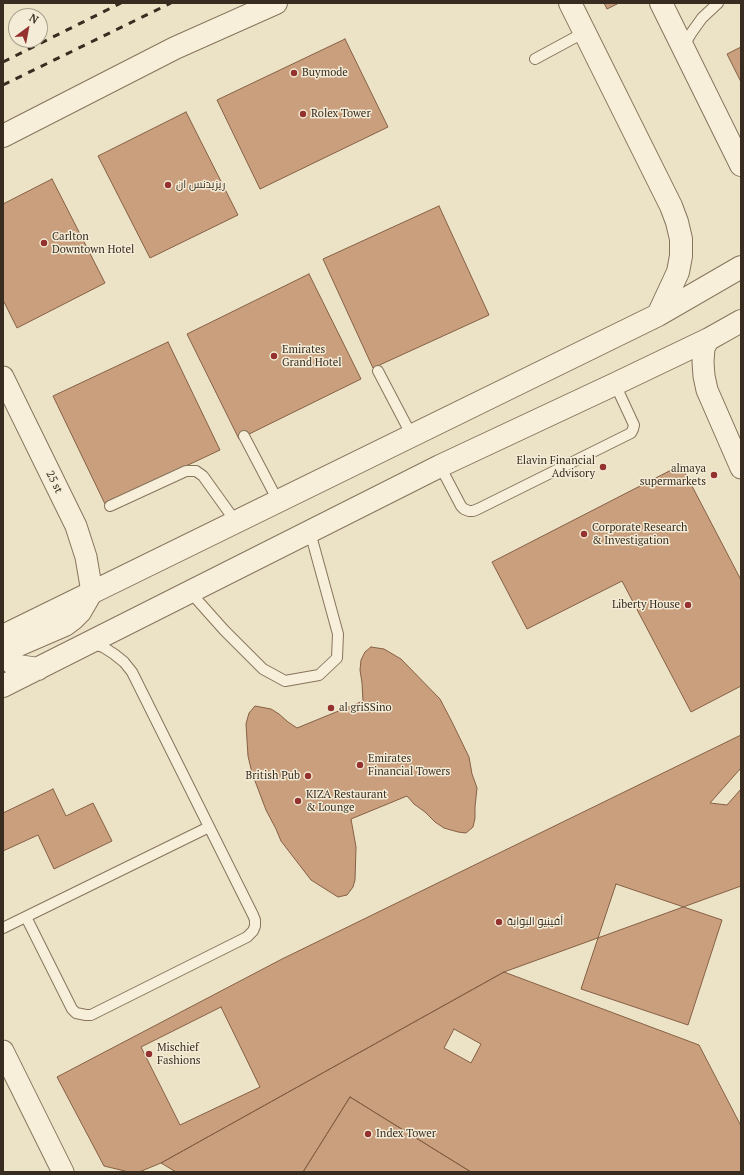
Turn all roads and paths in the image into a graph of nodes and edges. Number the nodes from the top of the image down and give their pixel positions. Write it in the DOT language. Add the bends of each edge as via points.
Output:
graph roads {
  1 [pos="276,3"];
  2 [pos="570,3"];
  3 [pos="661,3"];
  4 [pos="718,3"];
  5 [pos="585,32"];
  6 [pos="683,47"];
  7 [pos="535,59"];
  8 [pos="3,136"];
  9 [pos="741,165"];
  10 [pos="741,267"];
  11 [pos="658,315"];
  12 [pos="741,321"];
  13 [pos="709,339"];
  14 [pos="378,371"];
  15 [pos="3,377"];
  16 [pos="615,384"];
  17 [pos="244,436"];
  18 [pos="412,436"];
  19 [pos="440,466"];
  20 [pos="741,468"];
  21 [pos="278,501"];
  22 [pos="110,506"];
  23 [pos="236,522"];
  24 [pos="310,532"];
  25 [pos="92,592"];
  26 [pos="191,593"];
  27 [pos="3,636"];
  28 [pos="92,642"];
  29 [pos="38,669"];
  30 [pos="3,686"];
  31 [pos="209,826"];
  32 [pos="26,917"];
  33 [pos="3,928"];
  34 [pos="3,1050"];
  35 [pos="63,1172"];
  1 -- 8 [label="street" via="175,48"];
  2 -- 5 [label="street"];
  3 -- 6 [label="street"];
  4 -- 6 [label="lane" via="702,18"];
  5 -- 7 [label="lane"];
  5 -- 11 [label="street" via="678,222 681,239 678,272"];
  6 -- 9 [label="street"];
  10 -- 11 [label="street"];
  11 -- 18 [label="street"];
  12 -- 13 [label="street"];
  13 -- 16 [label="street"];
  13 -- 20 [label="street" via="704,348 703,362 707,390"];
  14 -- 18 [label="lane"];
  15 -- 25 [label="street, 25 st" via="76,526 86,557"];
  16 -- 19 [label="street"];
  16 -- 19 [label="lane" via="634,425 631,433 474,511 461,506"];
  17 -- 21 [label="lane"];
  18 -- 21 [label="street"];
  19 -- 24 [label="street"];
  21 -- 23 [label="street"];
  22 -- 23 [label="lane" via="186,471 196,471 203,476"];
  23 -- 25 [label="street"];
  24 -- 26 [label="street"];
  24 -- 26 [label="lane" via="338,634 337,658 319,675 285,681 263,669"];
  25 -- 27 [label="street"];
  25 -- 29 [label="street" via="73,619 10,651 9,656 13,664"];
  26 -- 28 [label="street"];
  28 -- 29 [label="street"];
  28 -- 31 [label="lane" via="114,654 132,672"];
  29 -- 30 [label="street"];
  31 -- 32 [label="lane"];
  31 -- 32 [label="lane" via="256,920 253,932 91,1015 81,1015 72,1009"];
  32 -- 33 [label="lane"];
  34 -- 35 [label="street"];
}
